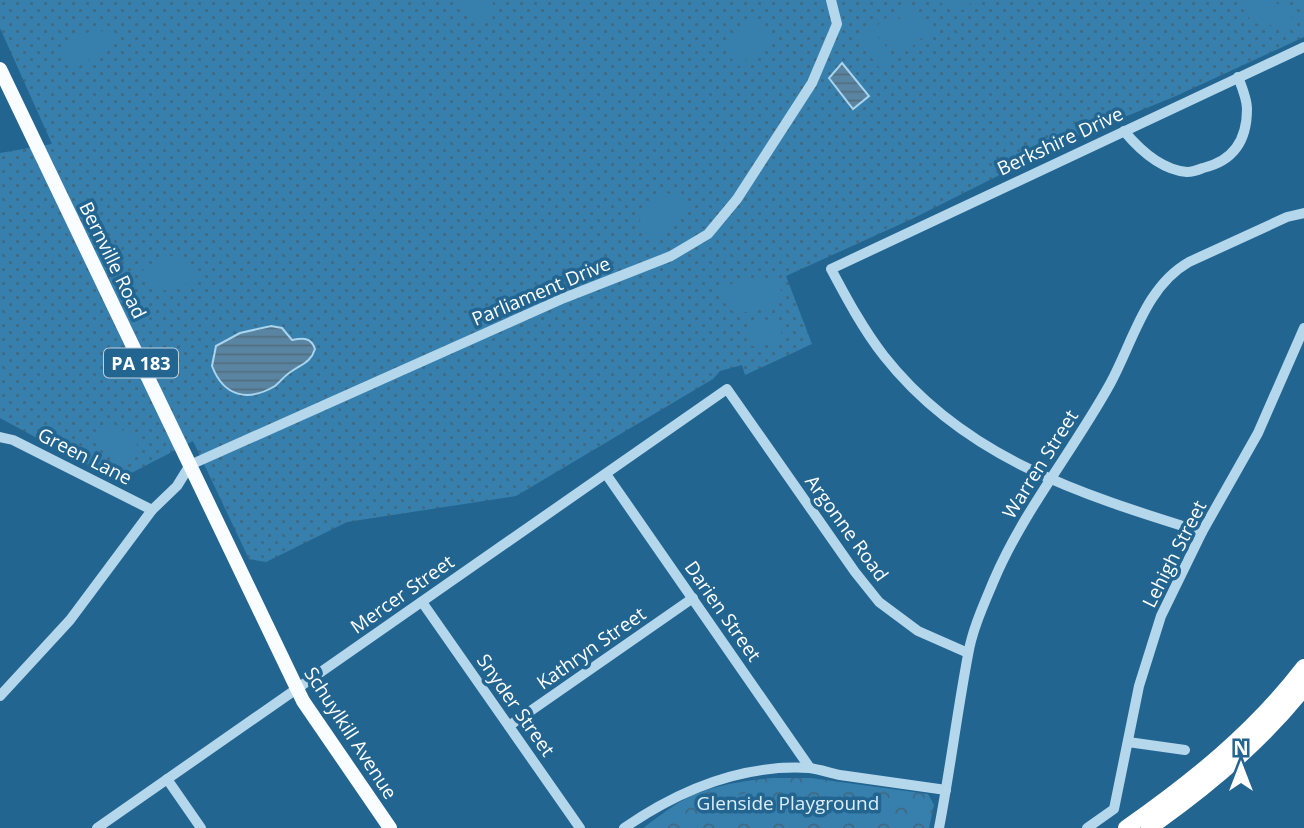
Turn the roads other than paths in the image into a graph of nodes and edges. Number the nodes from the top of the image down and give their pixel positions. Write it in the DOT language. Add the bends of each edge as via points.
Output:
graph roads {
  1 [pos="831,0"];
  2 [pos="1304,47"];
  3 [pos="0,69"];
  4 [pos="1238,78"];
  5 [pos="1124,131"];
  6 [pos="1304,213"];
  7 [pos="1304,328"];
  8 [pos="727,390"];
  9 [pos="0,437"];
  10 [pos="190,465"];
  11 [pos="606,474"];
  12 [pos="1050,480"];
  13 [pos="152,510"];
  14 [pos="1202,532"];
  15 [pos="693,598"];
  16 [pos="422,602"];
  17 [pos="968,653"];
  18 [pos="282,657"];
  19 [pos="1304,667"];
  20 [pos="1304,688"];
  21 [pos="297,689"];
  22 [pos="0,696"];
  23 [pos="509,726"];
  24 [pos="1128,742"];
  25 [pos="1185,750"];
  26 [pos="810,768"];
  27 [pos="167,779"];
  28 [pos="946,790"];
  29 [pos="97,828"];
  30 [pos="201,828"];
  31 [pos="390,828"];
  32 [pos="580,828"];
  33 [pos="624,828"];
  34 [pos="939,828"];
  35 [pos="1087,828"];
  36 [pos="1126,828"];
  37 [pos="1149,828"];
  1 -- 10 [label="street, Parliament Drive" via="837,24 813,83 737,200 708,234 671,257 564,298"];
  2 -- 4 [label="street, Berkshire Drive"];
  3 -- 10 [label="main road, Bernville Road / PA 183"];
  4 -- 5 [label="street, Berkshire Drive"];
  4 -- 5 [label="street" via="1247,106 1246,127 1238,147 1221,164 1188,172 1170,167 1137,147"];
  5 -- 12 [label="street, Berkshire Drive" via="831,269 869,336 905,381 976,440"];
  6 -- 12 [label="street, Warren Street" via="1189,262 1152,295 1111,382"];
  7 -- 14 [label="street, Lehigh Street" via="1258,433"];
  8 -- 11 [label="street, Mercer Street"];
  8 -- 17 [label="street, Argonne Road" via="879,602 918,631"];
  9 -- 13 [label="street, Green Lane"];
  10 -- 13 [label="street, Parliament Drive" via="177,486"];
  10 -- 18 [label="main road, Bernville Road / PA 183"];
  11 -- 15 [label="street, Darien Street"];
  11 -- 16 [label="street, Mercer Street"];
  12 -- 14 [label="street"];
  12 -- 17 [label="street, Warren Street" via="1011,543"];
  13 -- 22 [label="street, Parliament Drive" via="70,620"];
  14 -- 24 [label="street, Lehigh Street" via="1152,641"];
  15 -- 23 [label="street, Kathryn Street"];
  15 -- 26 [label="street, Darien Street"];
  16 -- 21 [label="street, Mercer Street"];
  16 -- 23 [label="street, Snyder Street"];
  17 -- 28 [label="street, Warren Street"];
  18 -- 21 [label="main road, Schuylkill Avenue / PA 183"];
  19 -- 36 [label="highway" via="1268,711 1219,758"];
  20 -- 37 [label="highway" via="1228,767"];
  21 -- 27 [label="street, Mercer Street"];
  21 -- 31 [label="main road, Schuylkill Avenue / PA 183"];
  23 -- 32 [label="street, Snyder Street"];
  24 -- 25 [label="street"];
  24 -- 35 [label="street, Lehigh Street" via="1114,809"];
  26 -- 28 [label="street"];
  26 -- 33 [label="street" via="757,771 699,785"];
  27 -- 29 [label="street, Mercer Street"];
  27 -- 30 [label="street"];
  28 -- 34 [label="street, Warren Street"];
}
